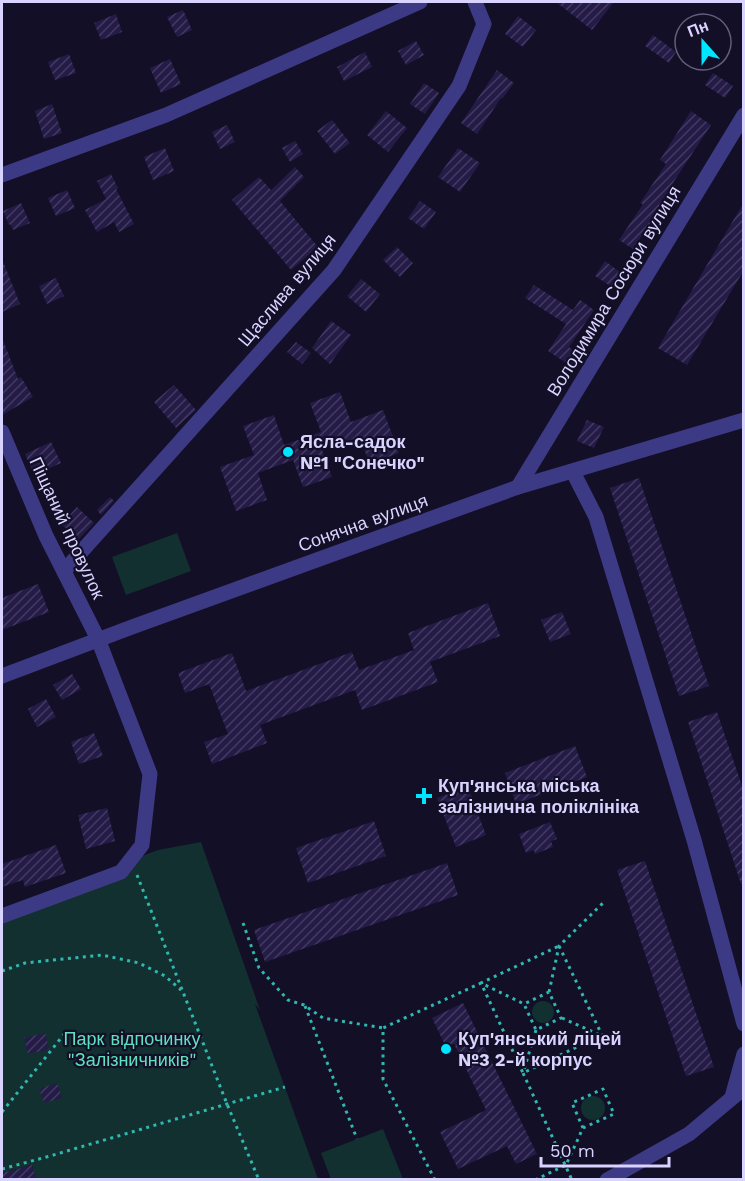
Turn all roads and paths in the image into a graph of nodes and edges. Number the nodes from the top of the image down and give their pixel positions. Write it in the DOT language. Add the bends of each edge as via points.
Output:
graph roads {
  1 [pos="420,2"];
  2 [pos="475,2"];
  3 [pos="744,115"];
  4 [pos="2,175"];
  5 [pos="744,420"];
  6 [pos="2,432"];
  7 [pos="573,472"];
  8 [pos="518,487"];
  9 [pos="64,571"];
  10 [pos="98,639"];
  11 [pos="2,676"];
  12 [pos="131,859"];
  13 [pos="603,903"];
  14 [pos="2,916"];
  15 [pos="243,923"];
  16 [pos="559,946"];
  17 [pos="2,970"];
  18 [pos="481,983"];
  19 [pos="182,991"];
  20 [pos="549,992"];
  21 [pos="524,1004"];
  22 [pos="304,1005"];
  23 [pos="561,1018"];
  24 [pos="744,1024"];
  25 [pos="383,1028"];
  26 [pos="536,1030"];
  27 [pos="65,1033"];
  28 [pos="602,1035"];
  29 [pos="744,1054"];
  30 [pos="523,1072"];
  31 [pos="285,1087"];
  32 [pos="738,1093"];
  33 [pos="227,1104"];
  34 [pos="2,1112"];
  35 [pos="583,1128"];
  36 [pos="357,1138"];
  37 [pos="566,1165"];
  38 [pos="2,1169"];
  39 [pos="259,1179"];
  40 [pos="435,1179"];
  41 [pos="534,1179"];
  42 [pos="572,1179"];
  43 [pos="607,1179"];
  1 -- 4 [label="street" via="166,115"];
  2 -- 9 [label="street, Щаслива вулиця" via="484,24 459,86 334,270"];
  3 -- 8 [label="street, Володимира Сосюри вулиця"];
  5 -- 7 [label="street, Сонячна вулиця"];
  6 -- 9 [label="street, Піщаний провулок"];
  7 -- 8 [label="street, Сонячна вулиця"];
  7 -- 24 [label="street" via="596,517 694,840"];
  8 -- 10 [label="street, Сонячна вулиця"];
  9 -- 10 [label="street, Піщаний провулок"];
  10 -- 11 [label="street, Сонячна вулиця"];
  10 -- 12 [label="street, Піщаний провулок" via="150,774 142,845"];
  12 -- 14 [label="street" via="121,872"];
  12 -- 19 [label="path"];
  13 -- 16 [label="path"];
  15 -- 22 [label="path" via="259,968 288,1000"];
  16 -- 18 [label="path"];
  16 -- 20 [label="path"];
  16 -- 28 [label="path"];
  17 -- 19 [label="path" via="25,963 102,955 139,963 165,976"];
  18 -- 21 [label="path"];
  18 -- 25 [label="path"];
  18 -- 30 [label="path"];
  19 -- 33 [label="path"];
  20 -- 21 [label="path"];
  20 -- 23 [label="path"];
  21 -- 26 [label="path"];
  22 -- 25 [label="path" via="323,1018"];
  22 -- 36 [label="path"];
  23 -- 26 [label="path"];
  23 -- 28 [label="path"];
  25 -- 40 [label="path" via="383,1079"];
  26 -- 30 [label="path"];
  27 -- 34 [label="path"];
  28 -- 30 [label="path"];
  29 -- 32 [label="street"];
  30 -- 37 [label="path"];
  31 -- 33 [label="path"];
  32 -- 43 [label="street" via="689,1134"];
  33 -- 38 [label="path"];
  33 -- 39 [label="path"];
  35 -- 35 [label="path" via="572,1103 603,1089 614,1114"];
  35 -- 37 [label="path"];
  37 -- 41 [label="path"];
  37 -- 42 [label="path"];
}
